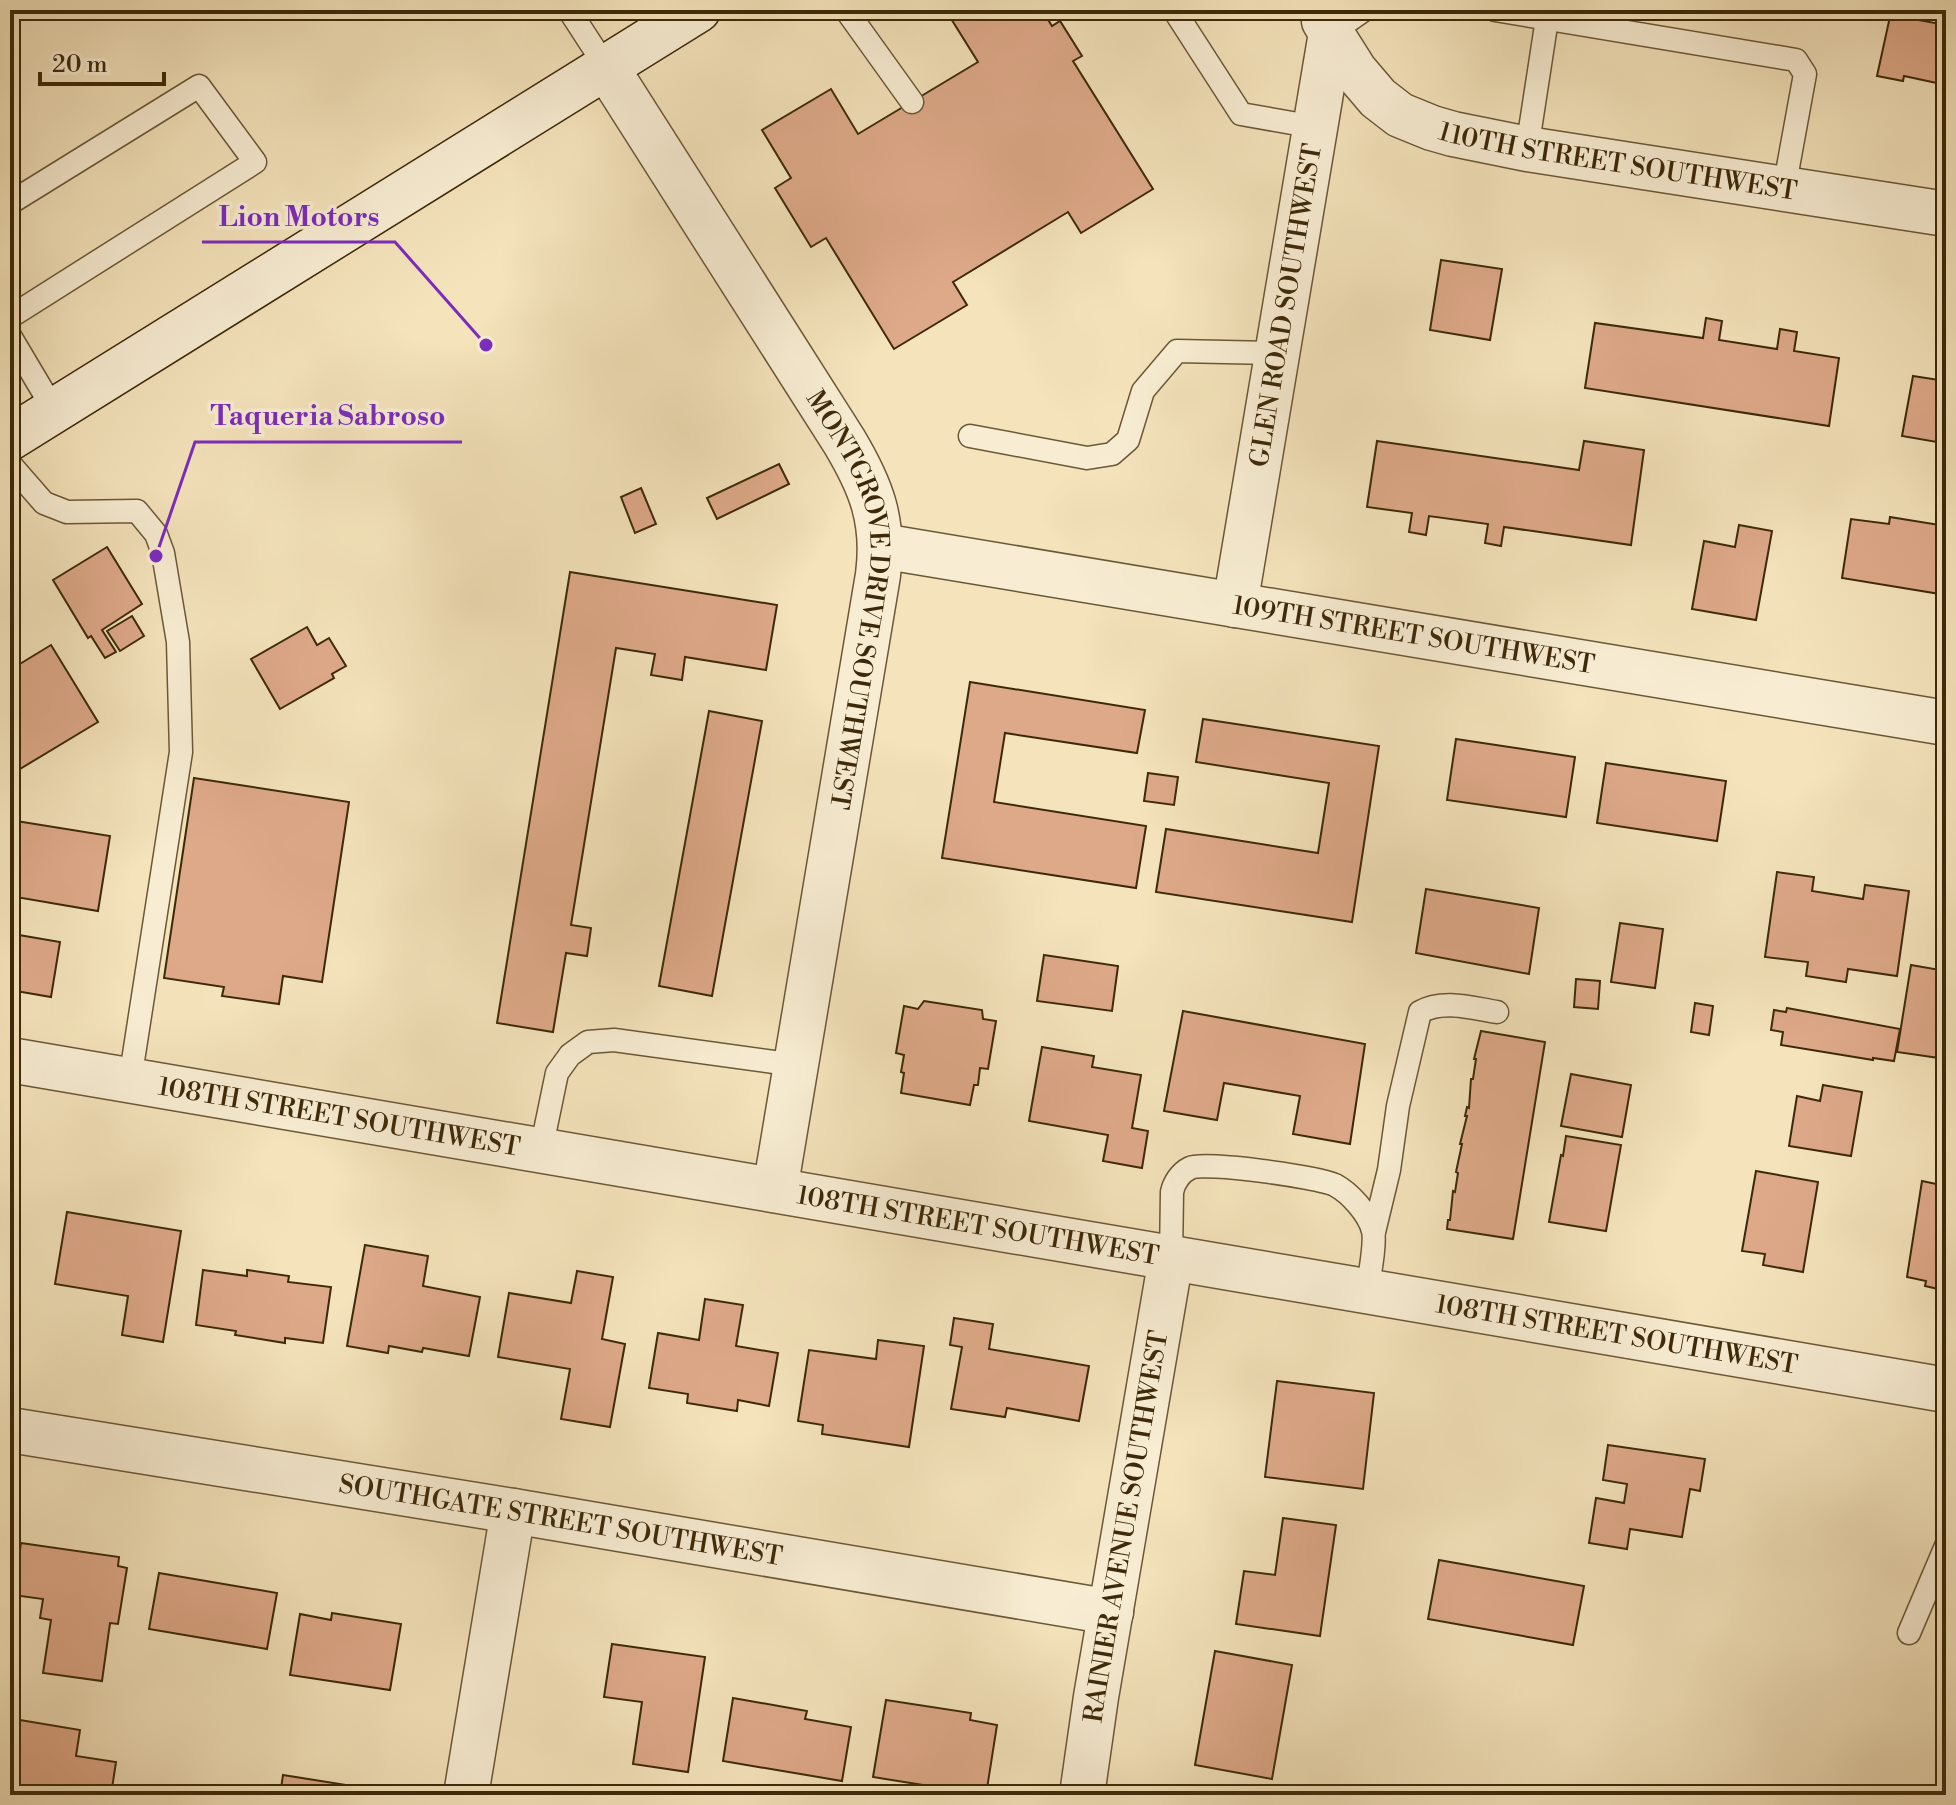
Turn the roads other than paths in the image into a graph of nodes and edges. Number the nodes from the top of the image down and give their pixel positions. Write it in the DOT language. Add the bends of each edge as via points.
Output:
graph roads {
  1 [pos="569,10"];
  2 [pos="698,10"];
  3 [pos="846,10"];
  4 [pos="1174,10"];
  5 [pos="1495,10"];
  6 [pos="1337,18"];
  7 [pos="1547,19"];
  8 [pos="606,67"];
  9 [pos="912,102"];
  10 [pos="1315,127"];
  11 [pos="1527,149"];
  12 [pos="1784,189"];
  13 [pos="10,203"];
  14 [pos="1946,214"];
  15 [pos="10,317"];
  16 [pos="10,336"];
  17 [pos="1278,353"];
  18 [pos="54,410"];
  19 [pos="970,436"];
  20 [pos="10,438"];
  21 [pos="10,464"];
  22 [pos="881,546"];
  23 [pos="1235,605"];
  24 [pos="1946,723"];
  25 [pos="1497,1012"];
  26 [pos="10,1060"];
  27 [pos="796,1065"];
  28 [pos="130,1080"];
  29 [pos="541,1150"];
  30 [pos="775,1190"];
  31 [pos="1374,1232"];
  32 [pos="1171,1258"];
  33 [pos="1367,1292"];
  34 [pos="1946,1390"];
  35 [pos="10,1430"];
  36 [pos="513,1511"];
  37 [pos="1946,1546"];
  38 [pos="1111,1612"];
  39 [pos="1909,1633"];
  40 [pos="466,1795"];
  41 [pos="1082,1795"];
  1 -- 8 [label="lane"];
  2 -- 8 [label="street"];
  3 -- 9 [label="lane"];
  4 -- 10 [label="lane" via="1241,114"];
  5 -- 7 [label="lane"];
  6 -- 10 [label="street, GLEN ROAD SOUTHWEST"];
  6 -- 11 [label="street, 110TH STREET SOUTHWEST" via="1355,71 1400,115 1453,134"];
  7 -- 11 [label="lane"];
  7 -- 12 [label="lane" via="1796,60 1805,74"];
  8 -- 18 [label="street"];
  8 -- 22 [label="street, MONTGROVE DRIVE SOUTHWEST" via="853,455 875,507"];
  10 -- 17 [label="street, GLEN ROAD SOUTHWEST"];
  11 -- 12 [label="street, 110TH STREET SOUTHWEST"];
  12 -- 14 [label="street, 110TH STREET SOUTHWEST"];
  13 -- 15 [label="lane" via="199,86 255,162"];
  16 -- 18 [label="lane"];
  17 -- 19 [label="lane" via="1177,351 1143,391 1128,440 1112,454 1087,458"];
  17 -- 23 [label="street, GLEN ROAD SOUTHWEST"];
  18 -- 20 [label="street"];
  21 -- 28 [label="lane" via="44,503 67,512 137,511 156,534 163,553 178,642 181,752"];
  22 -- 23 [label="street, 109TH STREET SOUTHWEST"];
  22 -- 27 [label="street, MONTGROVE DRIVE SOUTHWEST"];
  23 -- 24 [label="street, 109TH STREET SOUTHWEST"];
  25 -- 31 [label="lane" via="1455,1005 1420,1012"];
  26 -- 28 [label="street, 108TH STREET SOUTHWEST"];
  27 -- 29 [label="lane" via="614,1040 588,1042 557,1073"];
  27 -- 30 [label="street, MONTGROVE DRIVE SOUTHWEST"];
  28 -- 29 [label="street, 108TH STREET SOUTHWEST"];
  29 -- 30 [label="street, 108TH STREET SOUTHWEST"];
  30 -- 32 [label="street, 108TH STREET SOUTHWEST"];
  31 -- 32 [label="lane" via="1362,1207 1335,1186 1192,1166 1172,1192"];
  31 -- 33 [label="lane"];
  32 -- 33 [label="street, 108TH STREET SOUTHWEST"];
  32 -- 38 [label="street, RAINIER AVENUE SOUTHWEST"];
  33 -- 34 [label="street, 108TH STREET SOUTHWEST"];
  35 -- 36 [label="street, SOUTHGATE STREET SOUTHWEST"];
  36 -- 38 [label="street, SOUTHGATE STREET SOUTHWEST"];
  36 -- 40 [label="street"];
  37 -- 39 [label="lane"];
  38 -- 41 [label="street, RAINIER AVENUE SOUTHWEST"];
}
